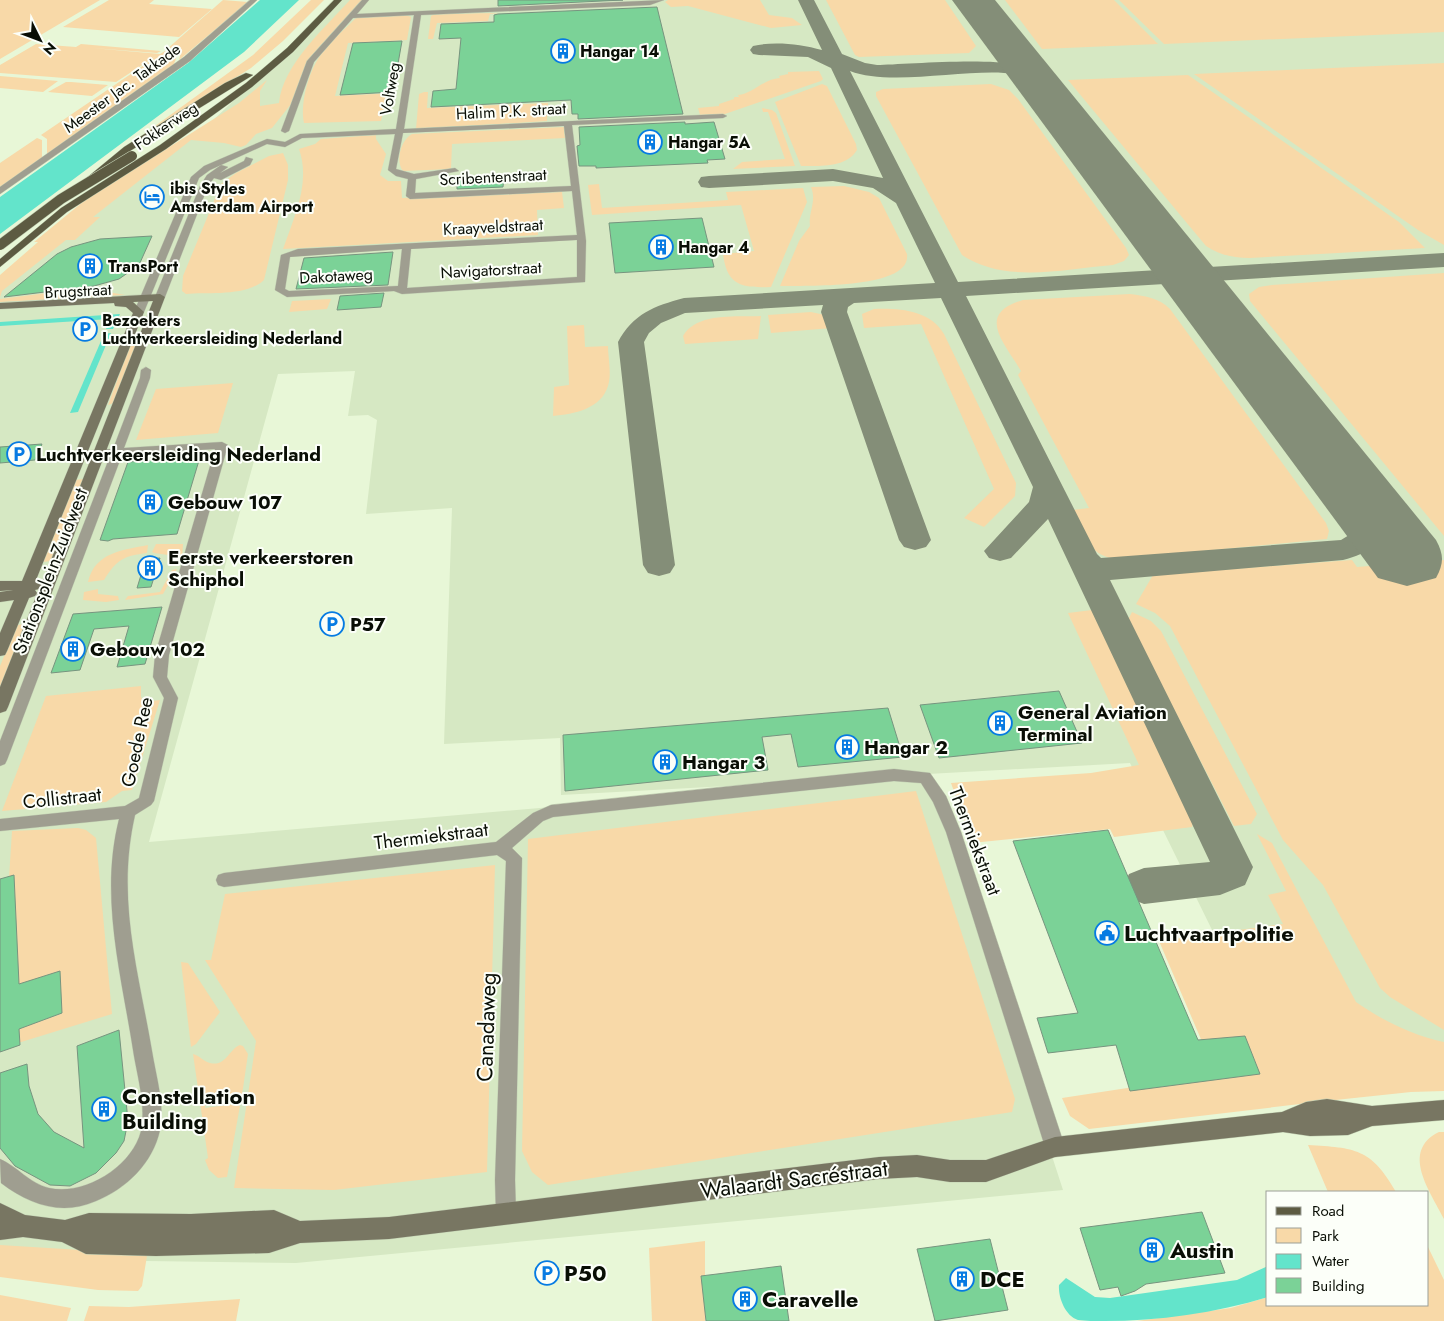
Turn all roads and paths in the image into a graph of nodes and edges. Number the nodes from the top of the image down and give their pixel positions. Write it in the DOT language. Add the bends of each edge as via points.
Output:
graph roads {
  1 [pos="254,0"];
  2 [pos="329,0"];
  3 [pos="338,0"];
  4 [pos="366,0"];
  5 [pos="487,0"];
  6 [pos="661,0"];
  7 [pos="487,10"];
  8 [pos="418,13"];
  9 [pos="352,16"];
  10 [pos="249,75"];
  11 [pos="723,116"];
  12 [pos="568,124"];
  13 [pos="285,131"];
  14 [pos="398,132"];
  15 [pos="300,136"];
  16 [pos="268,141"];
  17 [pos="277,144"];
  18 [pos="250,157"];
  19 [pos="455,171"];
  20 [pos="412,177"];
  21 [pos="204,186"];
  22 [pos="577,188"];
  23 [pos="0,191"];
  24 [pos="581,237"];
  25 [pos="0,245"];
  26 [pos="407,247"];
  27 [pos="0,251"];
  28 [pos="0,264"];
  29 [pos="402,291"];
  30 [pos="160,299"];
  31 [pos="140,300"];
  32 [pos="0,306"];
  33 [pos="0,312"];
  34 [pos="147,331"];
  35 [pos="130,332"];
  36 [pos="146,370"];
  37 [pos="114,414"];
  38 [pos="97,415"];
  39 [pos="118,452"];
  40 [pos="81,454"];
  41 [pos="99,454"];
  42 [pos="0,586"];
  43 [pos="48,586"];
  44 [pos="25,589"];
  45 [pos="0,598"];
  46 [pos="0,651"];
  47 [pos="0,706"];
  48 [pos="0,760"];
  49 [pos="128,812"];
  50 [pos="0,825"];
  51 [pos="500,848"];
  52 [pos="224,880"];
  53 [pos="1444,1110"];
  54 [pos="1055,1147"];
  55 [pos="0,1169"];
  56 [pos="0,1214"];
  57 [pos="506,1214"];
  58 [pos="23,1226"];
  59 [pos="0,1229"];
  1 -- 23 [label="street, Meester Jac. Takkade" via="186,59"];
  2 -- 10 [label="main road, Fokkerweg"];
  3 -- 28 [label="main road, Fokkerweg" via="290,50 249,85 163,147 64,210"];
  4 -- 9 [label="street"];
  5 -- 7 [label="street"];
  6 -- 7 [label="street" via="650,4"];
  7 -- 8 [label="street" via="448,9"];
  8 -- 9 [label="street"];
  8 -- 14 [label="street, Voltweg"];
  9 -- 13 [label="street" via="311,60"];
  10 -- 25 [label="main road, Fokkerweg, bridge" via="189,120 61,199"];
  10 -- 27 [label="main road" via="221,89 118,155"];
  11 -- 12 [label="street, Halim P.K. straat"];
  12 -- 14 [label="street, Halim P.K. straat"];
  12 -- 22 [label="street" via="571,165"];
  13 -- 15 [label="street" via="296,132"];
  13 -- 16 [label="street" via="269,135"];
  14 -- 15 [label="street, Halim P.K. straat"];
  14 -- 20 [label="street, Voltweg" via="392,170"];
  15 -- 17 [label="street" via="289,143"];
  16 -- 17 [label="street"];
  16 -- 31 [label="street" via="197,174"];
  17 -- 18 [label="street"];
  18 -- 21 [label="street" via="246,163"];
  18 -- 21 [label="street" via="217,172"];
  19 -- 20 [label="street"];
  20 -- 22 [label="street, Scribentenstraat" via="410,196"];
  21 -- 30 [label="street"];
  22 -- 24 [label="street"];
  24 -- 26 [label="street, Kraayveldstraat"];
  24 -- 29 [label="street, Navigatorstraat" via="582,280"];
  26 -- 29 [label="street"];
  26 -- 29 [label="street, Dakotaweg" via="286,255 280,290 287,294 396,288"];
  30 -- 31 [label="street, Brugstraat"];
  30 -- 34 [label="street, Stationsplein-Zuidwest"];
  31 -- 32 [label="street, Brugstraat"];
  31 -- 33 [label="street, Brugstraat"];
  31 -- 35 [label="street, Stationsplein-Zuidwest"];
  34 -- 35 [label="street"];
  34 -- 37 [label="street, Stationsplein-Zuidwest"];
  35 -- 38 [label="street, Stationsplein-Zuidwest"];
  36 -- 39 [label="street, Stationsplein-Zuidwest" via="146,378"];
  37 -- 38 [label="street"];
  37 -- 41 [label="street, Stationsplein-Zuidwest"];
  38 -- 40 [label="street, Stationsplein-Zuidwest"];
  39 -- 41 [label="street"];
  39 -- 48 [label="street, Stationsplein-Zuidwest"];
  39 -- 49 [label="street, Goede Ree" via="222,445 162,655 160,677 171,698 146,801"];
  40 -- 41 [label="street"];
  40 -- 44 [label="street, Stationsplein-Zuidwest"];
  41 -- 43 [label="street, Stationsplein-Zuidwest"];
  42 -- 44 [label="street"];
  43 -- 44 [label="street"];
  43 -- 47 [label="street, Stationsplein-Zuidwest"];
  44 -- 45 [label="street"];
  44 -- 46 [label="street, Stationsplein-Zuidwest"];
  49 -- 50 [label="street, Collistraat"];
  49 -- 55 [label="street, Goede Ree" via="119,856 119,906 138,1015 150,1120 146,1141 132,1164 98,1191 74,1200 48,1198 17,1183"];
  51 -- 52 [label="street, Thermiekstraat"];
  51 -- 54 [label="street, Thermiekstraat" via="538,817 551,811 894,775 925,777 935,788 960,854 1026,1048"];
  51 -- 57 [label="street, Canadaweg" via="514,858"];
  53 -- 54 [label="street, Walaardt Sacréstraat" via="1380,1116 1348,1125 1310,1126 1283,1122"];
  54 -- 57 [label="street, Walaardt Sacréstraat" via="986,1171 950,1171 918,1166 879,1168"];
  56 -- 58 [label="street"];
  57 -- 58 [label="street, Walaardt Sacréstraat" via="389,1228 300,1232 269,1242 195,1234 156,1245 86,1243 65,1231"];
  58 -- 59 [label="street"];
}
